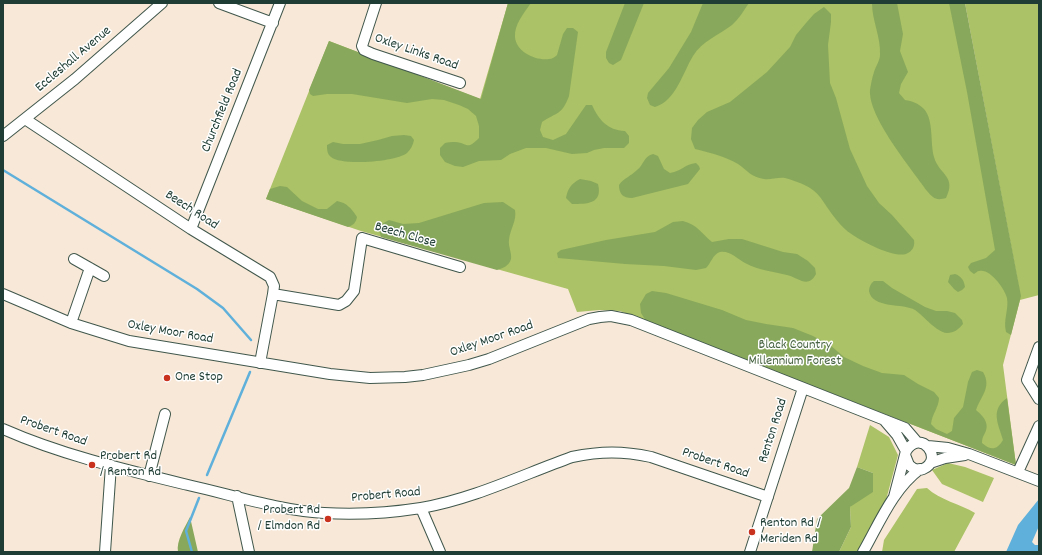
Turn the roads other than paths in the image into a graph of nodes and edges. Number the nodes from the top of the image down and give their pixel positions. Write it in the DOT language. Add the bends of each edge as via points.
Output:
graph roads {
  1 [pos="162,3"];
  2 [pos="219,3"];
  3 [pos="280,3"];
  4 [pos="376,3"];
  5 [pos="273,23"];
  6 [pos="460,83"];
  7 [pos="25,119"];
  8 [pos="3,136"];
  9 [pos="192,229"];
  10 [pos="74,259"];
  11 [pos="460,267"];
  12 [pos="90,268"];
  13 [pos="104,276"];
  14 [pos="3,294"];
  15 [pos="273,294"];
  16 [pos="71,323"];
  17 [pos="1039,347"];
  18 [pos="260,363"];
  19 [pos="803,388"];
  20 [pos="1039,398"];
  21 [pos="165,414"];
  22 [pos="884,420"];
  23 [pos="1039,426"];
  24 [pos="3,429"];
  25 [pos="917,442"];
  26 [pos="928,446"];
  27 [pos="905,453"];
  28 [pos="969,454"];
  29 [pos="930,463"];
  30 [pos="111,465"];
  31 [pos="920,470"];
  32 [pos="1018,472"];
  33 [pos="149,476"];
  34 [pos="1038,480"];
  35 [pos="237,496"];
  36 [pos="768,497"];
  37 [pos="894,497"];
  38 [pos="421,508"];
  39 [pos="105,552"];
  40 [pos="249,552"];
  41 [pos="440,552"];
  42 [pos="750,552"];
  43 [pos="863,552"];
  1 -- 7 [label="street, Eccleshall Avenue"];
  2 -- 5 [label="street"];
  3 -- 5 [label="street, Churchfield Road"];
  4 -- 6 [label="street, Oxley Links Road" via="362,46 364,50"];
  5 -- 9 [label="street, Churchfield Road"];
  7 -- 8 [label="street, Eccleshall Avenue"];
  7 -- 9 [label="street, Beech Road"];
  9 -- 15 [label="street, Beech Road" via="270,277 274,286"];
  10 -- 12 [label="street"];
  11 -- 15 [label="street, Beech Close" via="362,238 354,291 346,301 339,305"];
  12 -- 13 [label="street"];
  12 -- 16 [label="street"];
  14 -- 16 [label="street, Oxley Moor Road"];
  15 -- 18 [label="street, Beech Road"];
  16 -- 18 [label="street, Oxley Moor Road" via="129,340"];
  17 -- 20 [label="street" via="1027,380"];
  18 -- 19 [label="street, Oxley Moor Road" via="363,377 423,375 483,361 589,319 611,316 631,320"];
  19 -- 22 [label="street, Oxley Moor Road"];
  19 -- 36 [label="street, Renton Road"];
  21 -- 33 [label="street"];
  22 -- 25 [label="street, Oxley Moor Road" via="905,428"];
  22 -- 27 [label="street, Oxley Moor Road" via="897,435"];
  23 -- 32 [label="street"];
  24 -- 30 [label="street, Probert Road" via="53,448"];
  25 -- 26 [label="street"];
  25 -- 27 [label="street"];
  26 -- 28 [label="street"];
  26 -- 29 [label="street" via="932,454"];
  27 -- 31 [label="street" via="909,465"];
  27 -- 37 [label="street"];
  28 -- 29 [label="street"];
  28 -- 32 [label="street"];
  29 -- 31 [label="street"];
  30 -- 33 [label="street, Probert Road"];
  30 -- 39 [label="street"];
  31 -- 37 [label="street"];
  32 -- 34 [label="street"];
  33 -- 35 [label="street, Probert Road"];
  35 -- 38 [label="street, Probert Road" via="281,507 324,513 357,514"];
  35 -- 40 [label="street"];
  36 -- 38 [label="street, Probert Road" via="652,457 612,452 572,457 473,495"];
  36 -- 42 [label="street, Renton Road"];
  37 -- 43 [label="street"];
  38 -- 41 [label="street"];
}
